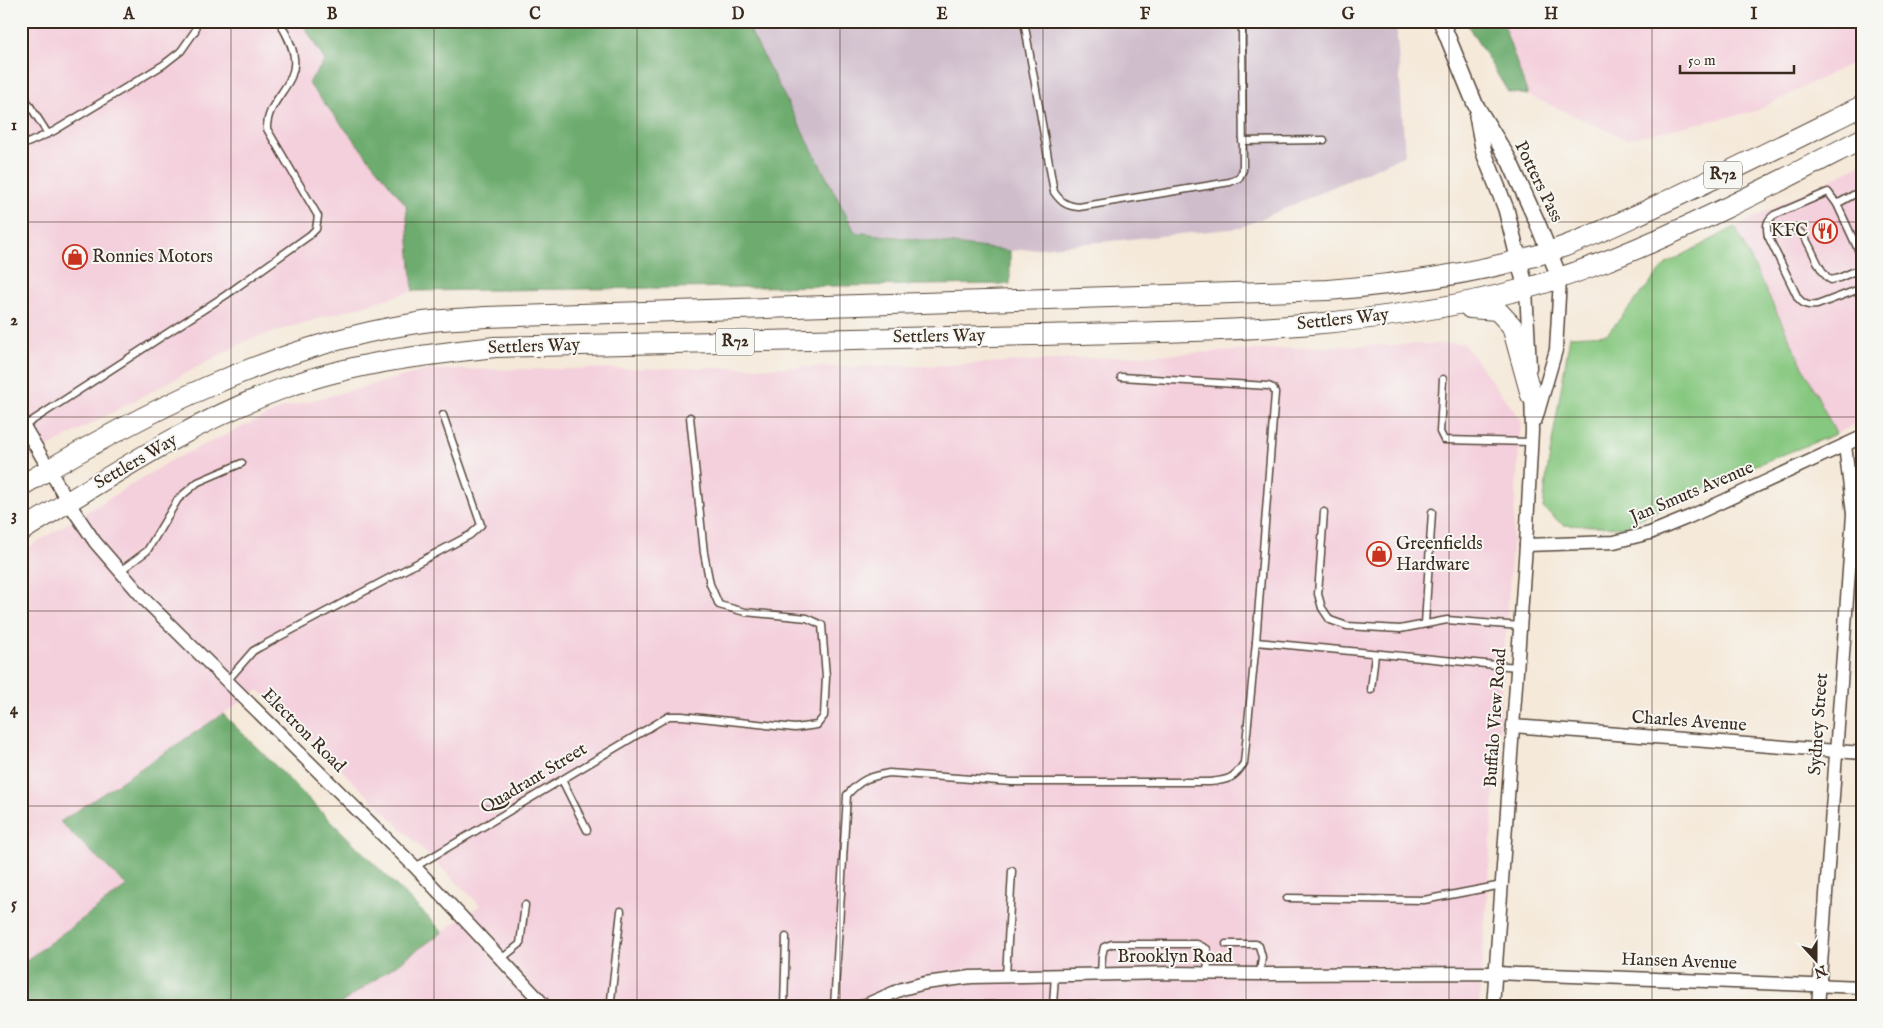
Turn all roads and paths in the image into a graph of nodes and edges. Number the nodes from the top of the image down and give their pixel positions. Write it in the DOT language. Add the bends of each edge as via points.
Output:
graph roads {
  1 [pos="196,21"];
  2 [pos="279,21"];
  3 [pos="1024,21"];
  4 [pos="1441,21"];
  5 [pos="1242,27"];
  6 [pos="21,92"];
  7 [pos="1475,104"];
  8 [pos="1862,106"];
  9 [pos="48,134"];
  10 [pos="1324,140"];
  11 [pos="1862,140"];
  12 [pos="1242,141"];
  13 [pos="21,146"];
  14 [pos="1862,190"];
  15 [pos="1837,204"];
  16 [pos="1768,236"];
  17 [pos="1550,252"];
  18 [pos="1862,258"];
  19 [pos="1518,260"];
  20 [pos="1862,268"];
  21 [pos="1560,279"];
  22 [pos="1862,288"];
  23 [pos="1526,289"];
  24 [pos="1389,316"];
  25 [pos="1121,378"];
  26 [pos="1443,379"];
  27 [pos="1531,395"];
  28 [pos="443,415"];
  29 [pos="690,417"];
  30 [pos="22,424"];
  31 [pos="1532,437"];
  32 [pos="1862,437"];
  33 [pos="1845,445"];
  34 [pos="242,463"];
  35 [pos="48,470"];
  36 [pos="21,486"];
  37 [pos="68,502"];
  38 [pos="1324,512"];
  39 [pos="1432,512"];
  40 [pos="1857,514"];
  41 [pos="21,530"];
  42 [pos="1526,545"];
  43 [pos="120,571"];
  44 [pos="1425,624"];
  45 [pos="1520,626"];
  46 [pos="1256,642"];
  47 [pos="1375,654"];
  48 [pos="1517,667"];
  49 [pos="227,681"];
  50 [pos="1371,690"];
  51 [pos="1513,726"];
  52 [pos="1835,751"];
  53 [pos="1862,753"];
  54 [pos="562,780"];
  55 [pos="587,830"];
  56 [pos="415,867"];
  57 [pos="1012,871"];
  58 [pos="1502,885"];
  59 [pos="1287,898"];
  60 [pos="525,905"];
  61 [pos="621,911"];
  62 [pos="786,937"];
  63 [pos="1226,944"];
  64 [pos="502,959"];
  65 [pos="1495,973"];
  66 [pos="1101,974"];
  67 [pos="1208,974"];
  68 [pos="1260,974"];
  69 [pos="1055,975"];
  70 [pos="1006,976"];
  71 [pos="1820,985"];
  72 [pos="1862,987"];
  73 [pos="959,1005"];
  74 [pos="1053,1005"];
  75 [pos="1112,1005"];
  76 [pos="546,1007"];
  77 [pos="607,1007"];
  78 [pos="784,1007"];
  79 [pos="834,1007"];
  80 [pos="861,1007"];
  81 [pos="1493,1007"];
  82 [pos="1818,1007"];
  1 -- 9 [label="lane" via="195,31 181,51 163,65"];
  2 -- 30 [label="lane" via="295,58 285,90 270,108 266,129 318,216 316,229 226,294"];
  3 -- 12 [label="lane" via="1054,192 1068,206 1079,207 1230,182 1239,178 1242,170"];
  4 -- 7 [label="street, Potters Pass"];
  5 -- 12 [label="lane"];
  6 -- 9 [label="lane"];
  7 -- 17 [label="street, Potters Pass" via="1509,160"];
  7 -- 19 [label="street, Potters Pass" via="1484,153 1506,209"];
  8 -- 17 [label="main road, Settlers Way / R72" via="1704,184"];
  9 -- 13 [label="lane"];
  10 -- 12 [label="lane"];
  11 -- 21 [label="main road, Settlers Way / R72" via="1718,213"];
  14 -- 15 [label="lane"];
  15 -- 16 [label="lane" via="1828,192 1823,192 1768,220"];
  15 -- 18 [label="lane"];
  16 -- 20 [label="lane" via="1794,230 1800,232 1819,268 1831,280"];
  16 -- 22 [label="lane" via="1803,304 1817,305"];
  17 -- 19 [label="main road, Settlers Way / R72"];
  17 -- 21 [label="street, Potters Pass"];
  19 -- 23 [label="street, Potters Pass"];
  19 -- 35 [label="main road, Settlers Way / R72" via="1386,286 1328,290 486,317 412,323 272,359 206,386"];
  21 -- 23 [label="main road, Settlers Way / R72"];
  21 -- 31 [label="street, Buffalo View Road" via="1556,350"];
  23 -- 24 [label="main road, Settlers Way / R72"];
  23 -- 27 [label="street, Buffalo View Road"];
  24 -- 27 [label="main road" via="1476,308 1497,310 1512,326"];
  24 -- 37 [label="main road, Settlers Way / R72" via="1214,331 495,348 417,355 353,367 284,388 162,445"];
  25 -- 46 [label="lane" via="1273,388"];
  26 -- 31 [label="lane" via="1440,432 1444,440"];
  27 -- 31 [label="street, Buffalo View Road"];
  28 -- 49 [label="lane" via="481,525 470,535 253,651"];
  29 -- 54 [label="lane, Quadrant Street" via="710,584 720,605 744,612 807,618 822,625 826,677 824,716 817,725 796,728 669,716"];
  30 -- 35 [label="street, Electron Road"];
  31 -- 42 [label="street, Buffalo View Road"];
  32 -- 33 [label="street, Jan Smuts Avenue"];
  33 -- 40 [label="street, Sydney Street"];
  33 -- 42 [label="street, Jan Smuts Avenue" via="1690,517 1650,532 1614,542"];
  34 -- 43 [label="lane" via="198,482 178,499 147,551"];
  35 -- 36 [label="main road, Settlers Way / R72"];
  35 -- 37 [label="street, Electron Road"];
  37 -- 41 [label="main road, Settlers Way / R72"];
  37 -- 43 [label="street, Electron Road" via="95,542"];
  38 -- 44 [label="lane" via="1318,594 1330,620 1346,626 1400,629"];
  39 -- 44 [label="lane"];
  40 -- 52 [label="street, Sydney Street"];
  42 -- 45 [label="street, Buffalo View Road"];
  43 -- 49 [label="street, Electron Road" via="146,602"];
  44 -- 45 [label="lane" via="1447,620"];
  45 -- 48 [label="street, Buffalo View Road"];
  46 -- 47 [label="lane"];
  46 -- 79 [label="lane" via="1244,763 1237,774 1225,780 1012,782 889,773 858,783 847,796"];
  47 -- 48 [label="lane"];
  47 -- 50 [label="lane"];
  48 -- 51 [label="street, Buffalo View Road"];
  49 -- 56 [label="street, Electron Road"];
  51 -- 52 [label="street, Charles Avenue"];
  51 -- 58 [label="street, Buffalo View Road"];
  52 -- 53 [label="street, Charles Avenue"];
  52 -- 71 [label="street, Sydney Street"];
  54 -- 55 [label="lane"];
  54 -- 56 [label="lane, Quadrant Street"];
  56 -- 64 [label="street, Electron Road"];
  57 -- 70 [label="lane"];
  58 -- 59 [label="lane" via="1424,900"];
  58 -- 65 [label="street, Buffalo View Road"];
  60 -- 64 [label="lane" via="520,944"];
  61 -- 77 [label="lane" via="611,1000"];
  62 -- 78 [label="lane"];
  63 -- 68 [label="lane" via="1259,946 1262,957"];
  64 -- 76 [label="street, Electron Road"];
  65 -- 68 [label="street, Brooklyn Road"];
  65 -- 71 [label="street, Hansen Avenue"];
  65 -- 81 [label="street, Buffalo View Road"];
  66 -- 67 [label="street, Brooklyn Road"];
  66 -- 67 [label="lane" via="1102,951 1112,944 1197,944 1207,949"];
  66 -- 69 [label="street, Brooklyn Road"];
  67 -- 68 [label="street, Brooklyn Road"];
  69 -- 70 [label="street, Brooklyn Road"];
  69 -- 74 [label="lane"];
  70 -- 80 [label="street, Brooklyn Road" via="925,983"];
  71 -- 72 [label="street, Hansen Avenue"];
  71 -- 82 [label="street, Sydney Street"];
  73 -- 74 [label="lane"];
  74 -- 75 [label="lane"];
}
